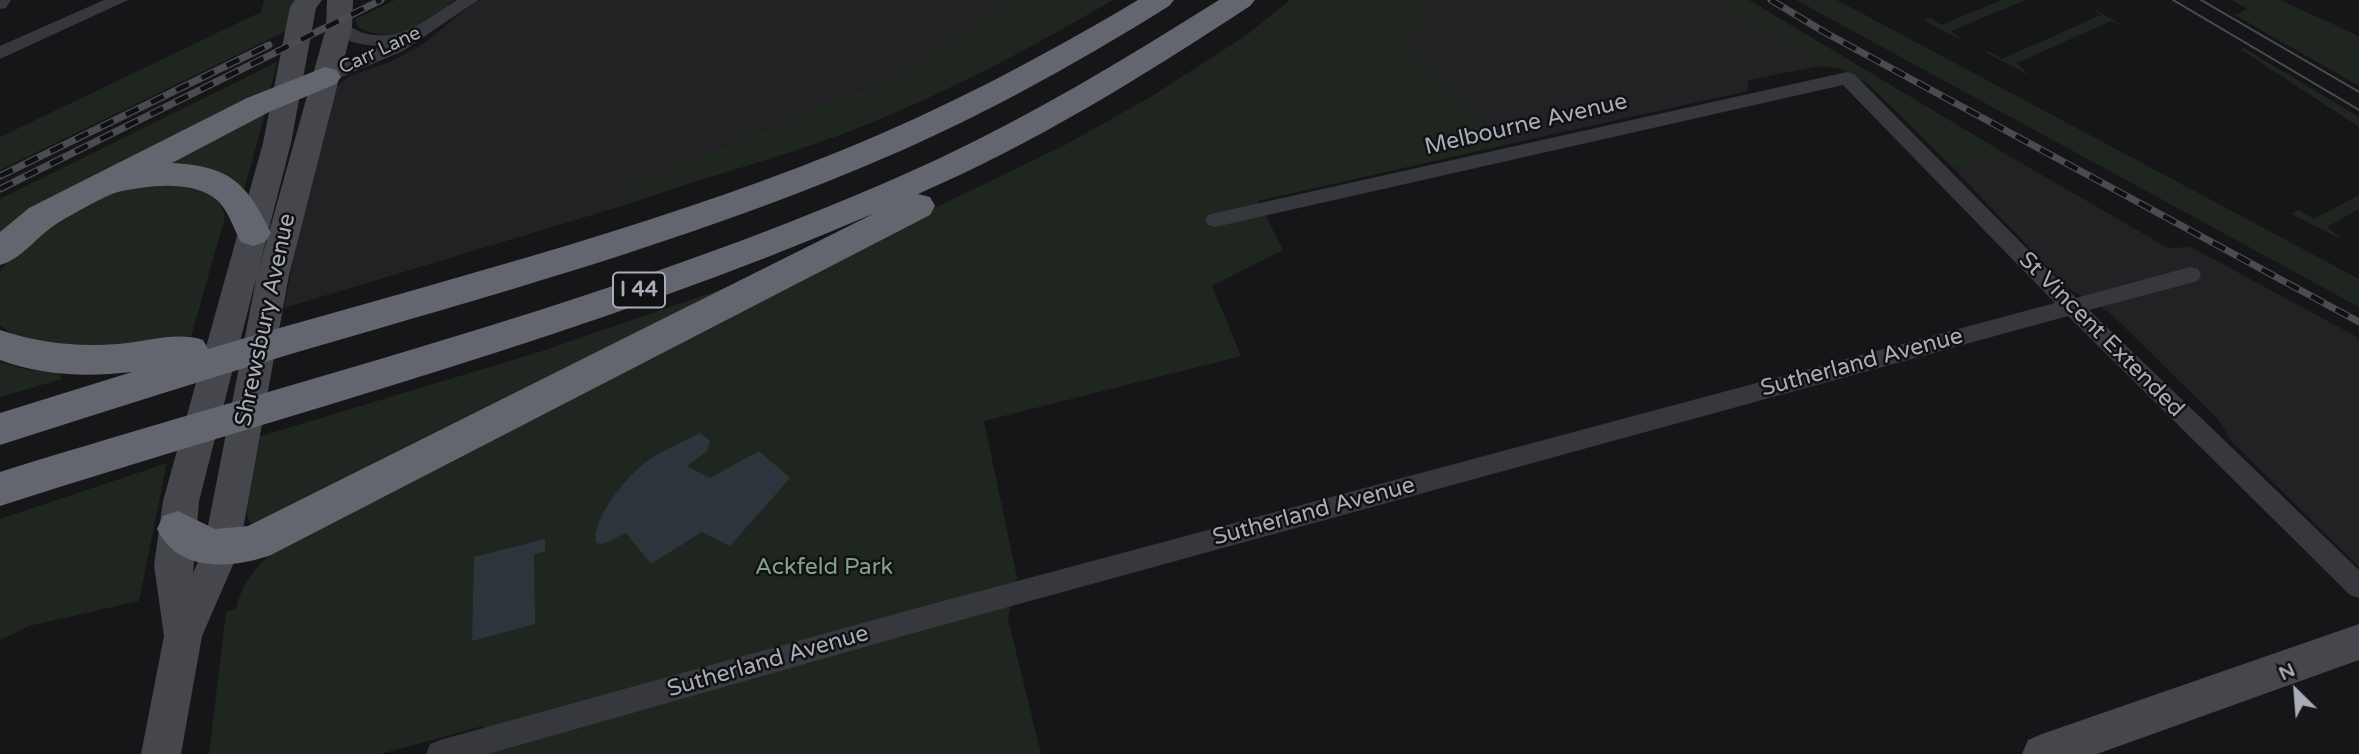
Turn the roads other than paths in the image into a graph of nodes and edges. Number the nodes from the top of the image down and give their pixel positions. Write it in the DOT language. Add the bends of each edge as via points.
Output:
graph roads {
  1 [pos="119,0"];
  2 [pos="309,0"];
  3 [pos="340,0"];
  4 [pos="469,0"];
  5 [pos="1159,0"];
  6 [pos="1240,0"];
  7 [pos="339,28"];
  8 [pos="415,37"];
  9 [pos="0,52"];
  10 [pos="1122,76"];
  11 [pos="326,77"];
  12 [pos="1847,78"];
  13 [pos="289,92"];
  14 [pos="90,191"];
  15 [pos="1215,220"];
  16 [pos="253,233"];
  17 [pos="0,252"];
  18 [pos="2190,275"];
  19 [pos="239,284"];
  20 [pos="2071,306"];
  21 [pos="304,336"];
  22 [pos="0,345"];
  23 [pos="0,429"];
  24 [pos="0,489"];
  25 [pos="180,515"];
  26 [pos="221,551"];
  27 [pos="2359,587"];
  28 [pos="183,636"];
  29 [pos="2359,642"];
  30 [pos="161,754"];
  31 [pos="440,754"];
  32 [pos="2042,754"];
  1 -- 9 [label="street"];
  2 -- 13 [label="main road, Shrewsbury Avenue" via="303,7"];
  3 -- 7 [label="main road, Shrewsbury Avenue"];
  4 -- 8 [label="street, Carr Lane"];
  5 -- 21 [label="highway, I 44" via="985,97 774,189 530,272"];
  6 -- 10 [label="highway, I 44"];
  7 -- 8 [label="street" via="373,41"];
  7 -- 11 [label="main road, Shrewsbury Avenue"];
  8 -- 11 [label="street, Carr Lane"];
  10 -- 24 [label="highway, I 44" via="972,156 739,255 467,346"];
  10 -- 26 [label="highway" via="1003,160 855,240 306,520 256,542"];
  11 -- 13 [label="highway"];
  11 -- 26 [label="main road, Shrewsbury Avenue" via="272,275"];
  12 -- 15 [label="street, Melbourne Avenue"];
  12 -- 20 [label="street, St Vincent Extended"];
  13 -- 14 [label="highway"];
  13 -- 16 [label="main road, Shrewsbury Avenue"];
  14 -- 16 [label="highway" via="133,179 200,178 238,201"];
  14 -- 17 [label="highway" via="41,217"];
  16 -- 19 [label="main road, Shrewsbury Avenue"];
  18 -- 20 [label="street, Sutherland Avenue"];
  19 -- 25 [label="main road, Shrewsbury Avenue"];
  20 -- 27 [label="street, St Vincent Extended"];
  20 -- 31 [label="street, Sutherland Avenue"];
  21 -- 22 [label="highway" via="66,361 21,354"];
  21 -- 23 [label="highway, I 44"];
  25 -- 26 [label="highway" via="199,542"];
  25 -- 28 [label="main road, Shrewsbury Avenue" via="173,565"];
  26 -- 28 [label="main road, Shrewsbury Avenue"];
  28 -- 30 [label="main road, Shrewsbury Avenue"];
  29 -- 32 [label="main road"];
}
